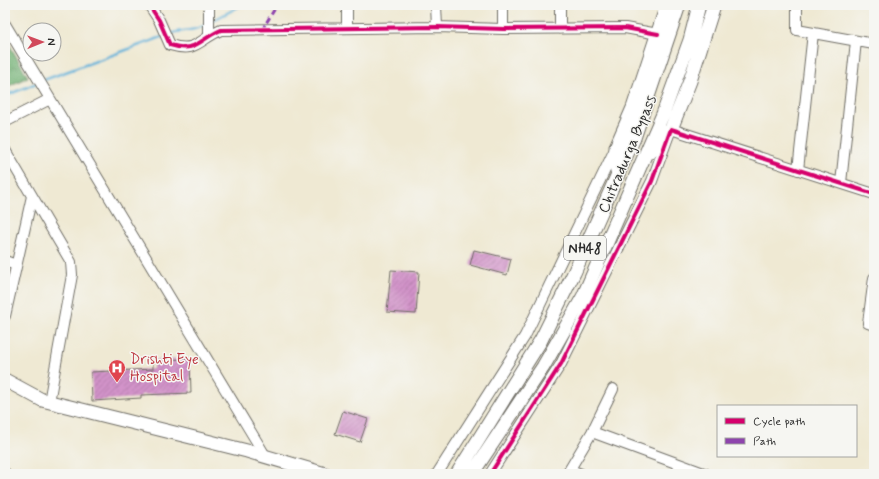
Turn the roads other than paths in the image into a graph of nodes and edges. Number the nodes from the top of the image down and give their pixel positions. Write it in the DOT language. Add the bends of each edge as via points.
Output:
graph roads {
  1 [pos="149,5"];
  2 [pos="209,5"];
  3 [pos="347,5"];
  4 [pos="436,5"];
  5 [pos="503,5"];
  6 [pos="560,5"];
  7 [pos="667,5"];
  8 [pos="679,5"];
  9 [pos="699,5"];
  10 [pos="714,5"];
  11 [pos="797,5"];
  12 [pos="5,24"];
  13 [pos="437,27"];
  14 [pos="347,28"];
  15 [pos="503,29"];
  16 [pos="560,29"];
  17 [pos="813,33"];
  18 [pos="658,34"];
  19 [pos="209,35"];
  20 [pos="856,41"];
  21 [pos="874,44"];
  22 [pos="50,99"];
  23 [pos="5,122"];
  24 [pos="671,129"];
  25 [pos="616,147"];
  26 [pos="5,150"];
  27 [pos="643,161"];
  28 [pos="798,170"];
  29 [pos="617,175"];
  30 [pos="841,183"];
  31 [pos="874,194"];
  32 [pos="32,196"];
  33 [pos="5,261"];
  34 [pos="16,265"];
  35 [pos="874,278"];
  36 [pos="5,316"];
  37 [pos="874,325"];
  38 [pos="5,380"];
  39 [pos="613,389"];
  40 [pos="49,402"];
  41 [pos="592,432"];
  42 [pos="266,457"];
  43 [pos="569,472"];
  44 [pos="325,474"];
  45 [pos="437,474"];
  46 [pos="457,474"];
  47 [pos="472,474"];
  48 [pos="490,474"];
  49 [pos="581,474"];
  50 [pos="706,474"];
  1 -- 19 [label="street" via="170,45 183,49 192,47"];
  2 -- 19 [label="street"];
  3 -- 14 [label="street"];
  4 -- 13 [label="street"];
  5 -- 15 [label="street"];
  6 -- 16 [label="street"];
  7 -- 18 [label="main road"];
  8 -- 29 [label="main road, Chitradurga Bypass / NH48" via="634,138"];
  9 -- 27 [label="main road, Chitradurga Bypass / NH48" via="678,74"];
  10 -- 24 [label="main road" via="690,81"];
  11 -- 17 [label="street" via="797,30"];
  12 -- 22 [label="street"];
  13 -- 14 [label="street"];
  13 -- 15 [label="street"];
  14 -- 19 [label="street" via="221,30"];
  15 -- 16 [label="street"];
  16 -- 18 [label="street" via="625,28"];
  17 -- 20 [label="street"];
  17 -- 28 [label="street"];
  18 -- 25 [label="main road"];
  20 -- 21 [label="street"];
  20 -- 30 [label="street"];
  22 -- 23 [label="street"];
  22 -- 42 [label="street"];
  24 -- 27 [label="main road"];
  24 -- 28 [label="street"];
  24 -- 48 [label="street" via="652,181 561,364"];
  25 -- 29 [label="main road"];
  25 -- 45 [label="street" via="525,336"];
  26 -- 32 [label="street"];
  27 -- 47 [label="main road, Chitradurga Bypass / NH48" via="583,297 543,367"];
  28 -- 30 [label="street"];
  29 -- 46 [label="main road, Chitradurga Bypass / NH48" via="541,340"];
  30 -- 31 [label="street"];
  32 -- 34 [label="street"];
  32 -- 40 [label="street" via="71,262 72,275"];
  33 -- 34 [label="street"];
  34 -- 36 [label="street"];
  35 -- 37 [label="street" via="868,323"];
  38 -- 40 [label="main road"];
  39 -- 41 [label="street"];
  40 -- 42 [label="main road"];
  41 -- 43 [label="street"];
  41 -- 50 [label="street"];
  42 -- 44 [label="main road"];
  43 -- 49 [label="street"];
}
